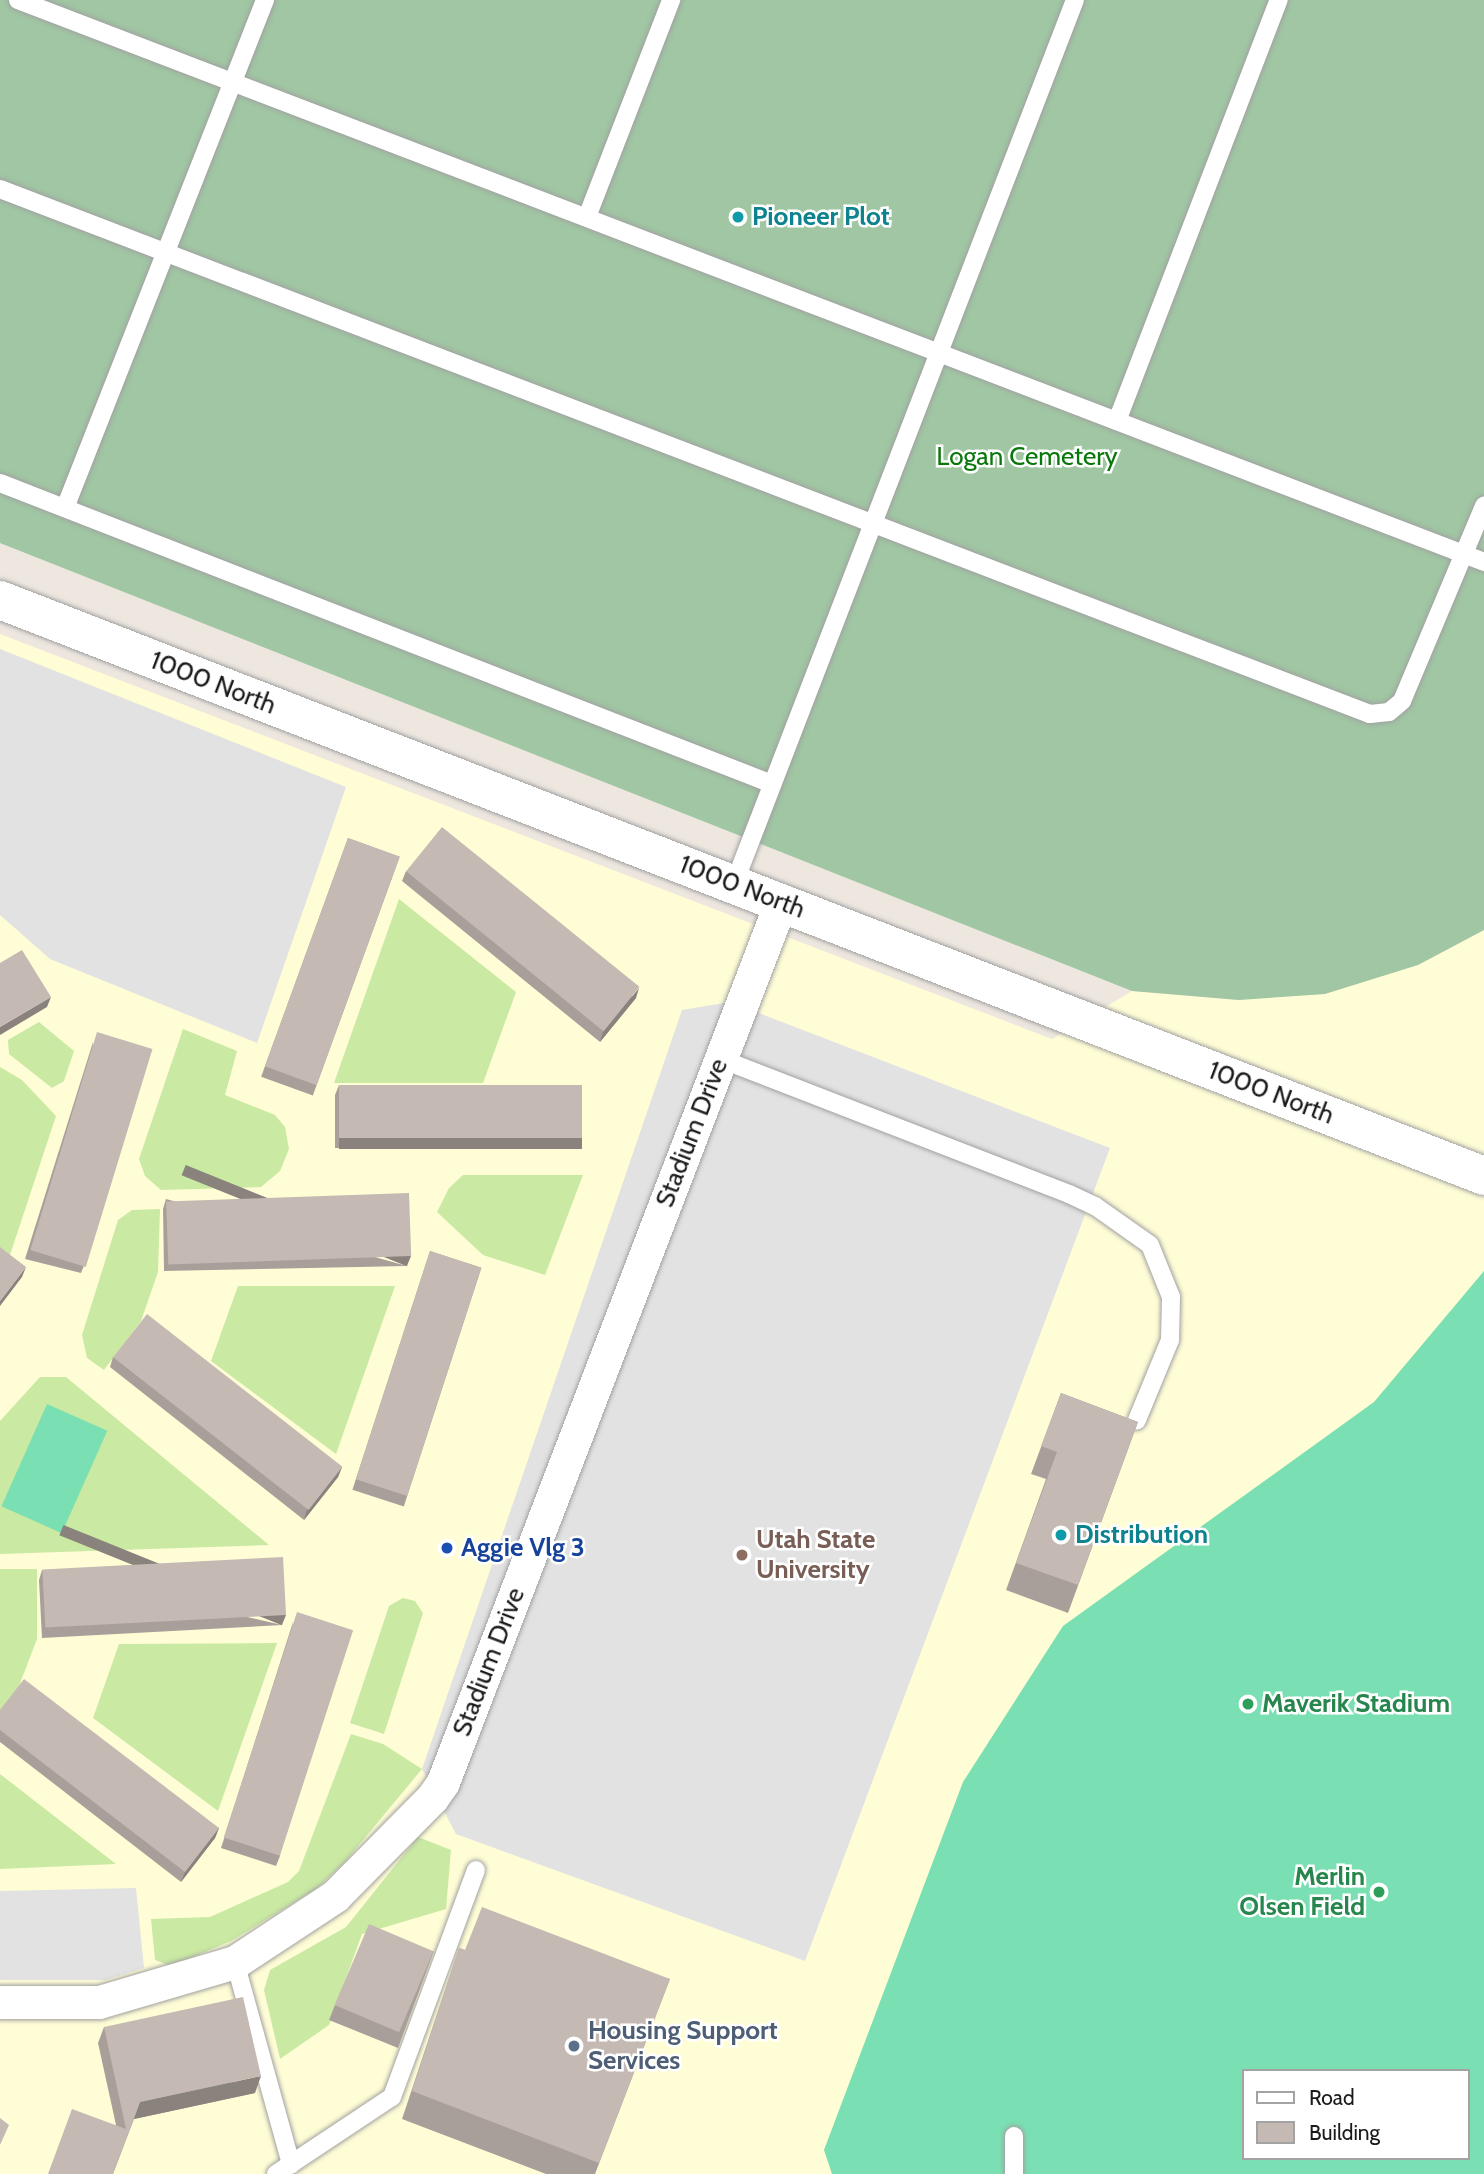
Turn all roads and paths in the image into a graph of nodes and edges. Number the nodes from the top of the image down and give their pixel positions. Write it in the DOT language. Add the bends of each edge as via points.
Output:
graph roads {
  1 [pos="18,0"];
  2 [pos="265,0"];
  3 [pos="671,0"];
  4 [pos="1075,0"];
  5 [pos="1279,0"];
  6 [pos="232,82"];
  7 [pos="0,190"];
  8 [pos="587,217"];
  9 [pos="166,251"];
  10 [pos="939,353"];
  11 [pos="1117,421"];
  12 [pos="0,483"];
  13 [pos="1484,506"];
  14 [pos="65,508"];
  15 [pos="872,526"];
  16 [pos="1464,555"];
  17 [pos="1484,562"];
  18 [pos="0,600"];
  19 [pos="772,784"];
  20 [pos="734,884"];
  21 [pos="781,902"];
  22 [pos="720,1059"];
  23 [pos="1484,1176"];
  24 [pos="1137,1420"];
  25 [pos="476,1870"];
  26 [pos="235,1962"];
  27 [pos="0,2002"];
  28 [pos="1014,2136"];
  29 [pos="283,2169"];
  30 [pos="1014,2174"];
  1 -- 6 [label="lane"];
  2 -- 6 [label="lane"];
  3 -- 8 [label="lane"];
  4 -- 10 [label="lane"];
  5 -- 11 [label="lane"];
  6 -- 8 [label="lane"];
  6 -- 9 [label="lane"];
  7 -- 9 [label="lane"];
  8 -- 10 [label="lane"];
  9 -- 14 [label="lane"];
  9 -- 15 [label="lane"];
  10 -- 11 [label="lane"];
  10 -- 15 [label="lane"];
  11 -- 16 [label="lane"];
  12 -- 14 [label="lane"];
  13 -- 16 [label="lane"];
  14 -- 19 [label="lane"];
  15 -- 16 [label="lane" via="1370,714 1389,712 1402,701"];
  15 -- 19 [label="lane"];
  16 -- 17 [label="lane"];
  18 -- 20 [label="street, 1000 North"];
  19 -- 20 [label="lane"];
  20 -- 21 [label="street, 1000 North"];
  21 -- 22 [label="street, Stadium Drive"];
  21 -- 23 [label="street, 1000 North"];
  22 -- 24 [label="lane" via="1069,1194 1096,1206 1150,1245 1171,1297 1170,1340"];
  22 -- 26 [label="street, Stadium Drive" via="443,1782 335,1896"];
  25 -- 29 [label="lane" via="392,2097"];
  26 -- 27 [label="street, Stadium Drive" via="99,2002"];
  26 -- 29 [label="lane"];
  28 -- 30 [label="lane"];
}
